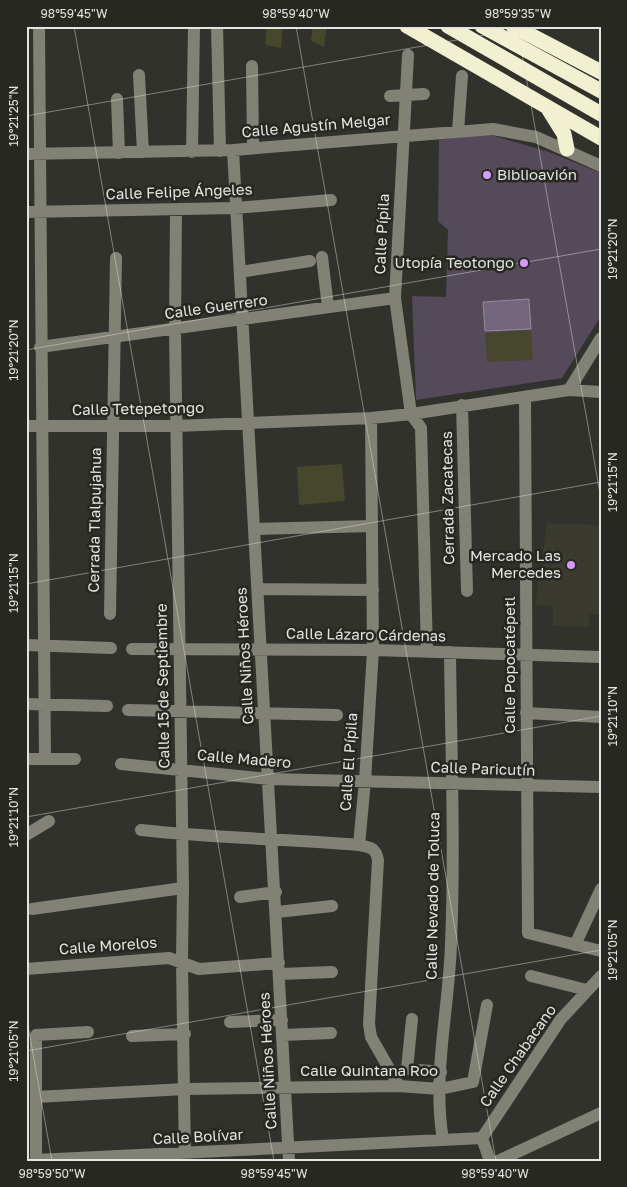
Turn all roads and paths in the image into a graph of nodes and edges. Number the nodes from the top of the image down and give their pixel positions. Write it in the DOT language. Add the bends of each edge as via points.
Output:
graph roads {
  1 [pos="40,26"];
  2 [pos="194,26"];
  3 [pos="217,26"];
  4 [pos="407,26"];
  5 [pos="448,26"];
  6 [pos="482,26"];
  7 [pos="513,26"];
  8 [pos="408,55"];
  9 [pos="252,66"];
  10 [pos="601,72"];
  11 [pos="139,75"];
  12 [pos="462,76"];
  13 [pos="601,91"];
  14 [pos="407,94"];
  15 [pos="424,94"];
  16 [pos="390,96"];
  17 [pos="117,99"];
  18 [pos="547,107"];
  19 [pos="601,114"];
  20 [pos="458,131"];
  21 [pos="404,135"];
  22 [pos="601,138"];
  23 [pos="253,148"];
  24 [pos="567,149"];
  25 [pos="226,150"];
  26 [pos="142,152"];
  27 [pos="192,152"];
  28 [pos="40,153"];
  29 [pos="119,153"];
  30 [pos="26,154"];
  31 [pos="601,166"];
  32 [pos="331,200"];
  33 [pos="236,208"];
  34 [pos="176,210"];
  35 [pos="33,211"];
  36 [pos="116,258"];
  37 [pos="240,272"];
  38 [pos="396,298"];
  39 [pos="328,307"];
  40 [pos="242,320"];
  41 [pos="174,329"];
  42 [pos="116,338"];
  43 [pos="601,338"];
  44 [pos="40,347"];
  45 [pos="569,390"];
  46 [pos="601,392"];
  47 [pos="525,398"];
  48 [pos="462,405"];
  49 [pos="411,414"];
  50 [pos="371,418"];
  51 [pos="249,422"];
  52 [pos="26,426"];
  53 [pos="41,426"];
  54 [pos="112,426"];
  55 [pos="176,426"];
  56 [pos="372,526"];
  57 [pos="254,529"];
  58 [pos="258,589"];
  59 [pos="373,590"];
  60 [pos="467,591"];
  61 [pos="110,614"];
  62 [pos="26,646"];
  63 [pos="44,646"];
  64 [pos="111,648"];
  65 [pos="132,649"];
  66 [pos="178,649"];
  67 [pos="261,649"];
  68 [pos="373,650"];
  69 [pos="427,652"];
  70 [pos="450,652"];
  71 [pos="527,654"];
  72 [pos="601,657"];
  73 [pos="26,704"];
  74 [pos="45,704"];
  75 [pos="107,706"];
  76 [pos="128,710"];
  77 [pos="179,711"];
  78 [pos="265,711"];
  79 [pos="526,713"];
  80 [pos="337,715"];
  81 [pos="601,717"];
  82 [pos="26,759"];
  83 [pos="45,759"];
  84 [pos="74,759"];
  85 [pos="121,764"];
  86 [pos="181,770"];
  87 [pos="269,779"];
  88 [pos="365,781"];
  89 [pos="452,784"];
  90 [pos="526,786"];
  91 [pos="601,787"];
  92 [pos="49,822"];
  93 [pos="141,830"];
  94 [pos="26,835"];
  95 [pos="182,835"];
  96 [pos="272,838"];
  97 [pos="359,845"];
  98 [pos="183,888"];
  99 [pos="601,889"];
  100 [pos="276,892"];
  101 [pos="240,897"];
  102 [pos="332,906"];
  103 [pos="32,909"];
  104 [pos="277,912"];
  105 [pos="575,945"];
  106 [pos="601,951"];
  107 [pos="182,961"];
  108 [pos="26,969"];
  109 [pos="280,969"];
  110 [pos="332,972"];
  111 [pos="531,976"];
  112 [pos="601,976"];
  113 [pos="587,990"];
  114 [pos="487,1004"];
  115 [pos="412,1019"];
  116 [pos="282,1020"];
  117 [pos="230,1022"];
  118 [pos="88,1032"];
  119 [pos="331,1033"];
  120 [pos="185,1034"];
  121 [pos="283,1035"];
  122 [pos="132,1036"];
  123 [pos="441,1072"];
  124 [pos="399,1086"];
  125 [pos="286,1087"];
  126 [pos="185,1089"];
  127 [pos="440,1089"];
  128 [pos="36,1097"];
  129 [pos="601,1113"];
  130 [pos="482,1138"];
  131 [pos="444,1140"];
  132 [pos="289,1155"];
  133 [pos="185,1157"];
  134 [pos="36,1160"];
  135 [pos="490,1161"];
  136 [pos="498,1161"];
  1 -- 28 [label="street"];
  2 -- 27 [label="street"];
  3 -- 25 [label="street, Calle Niños Héroes"];
  4 -- 18 [label="highway"];
  5 -- 19 [label="highway"];
  6 -- 13 [label="highway"];
  7 -- 10 [label="highway"];
  8 -- 14 [label="street, Calle Pípila"];
  9 -- 23 [label="street"];
  11 -- 26 [label="street"];
  12 -- 20 [label="street"];
  14 -- 15 [label="street"];
  14 -- 16 [label="street"];
  14 -- 21 [label="street, Calle Pípila"];
  17 -- 29 [label="street"];
  18 -- 22 [label="highway"];
  18 -- 24 [label="highway" via="564,134"];
  20 -- 21 [label="street, Calle Agustín Melgar"];
  20 -- 24 [label="street, Calle Agustín Melgar" via="515,131"];
  21 -- 23 [label="street, Calle Agustín Melgar"];
  21 -- 38 [label="street, Calle Pípila"];
  23 -- 25 [label="street, Calle Agustín Melgar"];
  24 -- 31 [label="street, Calle Agustín Melgar"];
  25 -- 27 [label="street, Calle Agustín Melgar"];
  25 -- 33 [label="street, Calle Niños Héroes"];
  26 -- 27 [label="street, Calle Agustín Melgar"];
  26 -- 29 [label="street, Calle Agustín Melgar"];
  28 -- 29 [label="street, Calle Agustín Melgar"];
  28 -- 30 [label="street, Calle Agustín Melgar"];
  28 -- 35 [label="street"];
  32 -- 33 [label="street, Calle Felipe Ángeles"];
  33 -- 34 [label="street, Calle Felipe Ángeles"];
  33 -- 37 [label="street, Calle Niños Héroes"];
  34 -- 35 [label="street, Calle Felipe Ángeles"];
  34 -- 41 [label="street, Calle 15 de Septiembre"];
  35 -- 44 [label="street"];
  36 -- 42 [label="street"];
  37 -- 39 [label="street" via="316,259"];
  37 -- 40 [label="street, Calle Niños Héroes"];
  38 -- 39 [label="street, Calle Guerrero"];
  38 -- 49 [label="street, Calle Pípila"];
  39 -- 40 [label="street, Calle Guerrero"];
  40 -- 41 [label="street, Calle Guerrero"];
  40 -- 51 [label="street, Calle Niños Héroes"];
  41 -- 42 [label="street, Calle Guerrero"];
  41 -- 55 [label="street, Calle 15 de Septiembre"];
  42 -- 44 [label="street, Calle Guerrero"];
  42 -- 54 [label="street, Cerrada Tlalpujahua"];
  43 -- 45 [label="street"];
  44 -- 53 [label="street"];
  45 -- 46 [label="street, Calle Tetepetongo"];
  45 -- 47 [label="street, Calle Tetepetongo"];
  47 -- 48 [label="street, Calle Tetepetongo"];
  47 -- 71 [label="street, Calle Popocatépetl"];
  48 -- 49 [label="street, Calle Tetepetongo"];
  48 -- 60 [label="street, Cerrada Zacatecas"];
  49 -- 50 [label="street, Calle Tetepetongo"];
  49 -- 69 [label="street" via="421,428"];
  50 -- 51 [label="street, Calle Tetepetongo"];
  50 -- 56 [label="street, Calle El Pípila"];
  51 -- 55 [label="street, Calle Tetepetongo"];
  51 -- 57 [label="street, Calle Niños Héroes"];
  52 -- 53 [label="street, Calle Tetepetongo"];
  53 -- 54 [label="street, Calle Tetepetongo"];
  53 -- 63 [label="street"];
  54 -- 55 [label="street, Calle Tetepetongo"];
  54 -- 61 [label="street, Cerrada Tlalpujahua"];
  55 -- 66 [label="street, Calle 15 de Septiembre"];
  56 -- 57 [label="street"];
  56 -- 59 [label="street, Calle El Pípila"];
  57 -- 58 [label="street, Calle Niños Héroes"];
  58 -- 59 [label="street"];
  58 -- 67 [label="street, Calle Niños Héroes"];
  59 -- 68 [label="street, Calle El Pípila"];
  62 -- 63 [label="street"];
  63 -- 64 [label="street"];
  63 -- 74 [label="street"];
  65 -- 66 [label="street, Calle Lázaro Cárdenas"];
  66 -- 67 [label="street, Calle Lázaro Cárdenas"];
  66 -- 77 [label="street, Calle 15 de Septiembre"];
  67 -- 68 [label="street, Calle Lázaro Cárdenas"];
  67 -- 78 [label="street, Calle Niños Héroes"];
  68 -- 69 [label="street, Calle Lázaro Cárdenas"];
  68 -- 88 [label="street, Calle El Pípila"];
  69 -- 70 [label="street, Calle Lázaro Cárdenas"];
  70 -- 71 [label="street, Calle Lázaro Cárdenas"];
  70 -- 89 [label="street, Calle Nevado de Toluca"];
  71 -- 72 [label="street, Calle Lázaro Cárdenas"];
  71 -- 79 [label="street, Calle Popocatépetl"];
  73 -- 74 [label="street"];
  74 -- 75 [label="street"];
  74 -- 83 [label="street"];
  76 -- 77 [label="street"];
  77 -- 78 [label="street"];
  77 -- 86 [label="street, Calle 15 de Septiembre"];
  78 -- 80 [label="street"];
  78 -- 87 [label="street, Calle Niños Héroes"];
  79 -- 81 [label="street"];
  79 -- 90 [label="street, Calle Popocatépetl"];
  82 -- 83 [label="street"];
  83 -- 84 [label="street"];
  85 -- 86 [label="street, Calle Madero"];
  86 -- 87 [label="street, Calle Madero"];
  86 -- 95 [label="street, Calle 15 de Septiembre"];
  87 -- 88 [label="street, Calle Madero"];
  87 -- 96 [label="street, Calle Niños Héroes"];
  88 -- 89 [label="street, Calle Paricutín"];
  88 -- 97 [label="street, Calle El Pípila"];
  89 -- 90 [label="street, Calle Paricutín"];
  89 -- 123 [label="street, Calle Nevado de Toluca" via="451,944"];
  90 -- 91 [label="street, Calle Paricutín"];
  90 -- 105 [label="street, Calle Popocatépetl" via="528,933"];
  92 -- 94 [label="street"];
  93 -- 95 [label="street"];
  95 -- 96 [label="street"];
  95 -- 98 [label="street, Calle 15 de Septiembre"];
  96 -- 97 [label="street"];
  96 -- 100 [label="street, Calle Niños Héroes"];
  97 -- 124 [label="street" via="371,847 378,860 369,1024 371,1037"];
  98 -- 103 [label="street"];
  98 -- 107 [label="street, Calle 15 de Septiembre"];
  99 -- 105 [label="street"];
  100 -- 101 [label="street"];
  100 -- 104 [label="street, Calle Niños Héroes"];
  102 -- 104 [label="street"];
  104 -- 109 [label="street, Calle Niños Héroes"];
  105 -- 106 [label="street"];
  107 -- 108 [label="street, Calle Morelos" via="169,958"];
  107 -- 109 [label="street, Calle Morelos" via="199,969"];
  107 -- 120 [label="street, Calle 15 de Septiembre"];
  109 -- 110 [label="street, Calle Morelos"];
  109 -- 116 [label="street, Calle Niños Héroes"];
  111 -- 113 [label="street"];
  112 -- 113 [label="street, Calle Chabacano"];
  113 -- 130 [label="street, Calle Chabacano" via="561,1019"];
  114 -- 127 [label="street, Calle Quintana Roo" via="473,1082"];
  115 -- 123 [label="street" via="407,1069"];
  116 -- 117 [label="street"];
  116 -- 121 [label="street, Calle Niños Héroes"];
  118 -- 128 [label="street" via="36,1035"];
  119 -- 121 [label="street"];
  120 -- 122 [label="street"];
  120 -- 126 [label="street, Calle 15 de Septiembre"];
  121 -- 125 [label="street, Calle Niños Héroes"];
  123 -- 127 [label="street, Calle Nevado de Toluca"];
  124 -- 125 [label="street, Calle Quintana Roo"];
  124 -- 127 [label="street, Calle Quintana Roo"];
  125 -- 126 [label="street, Calle Quintana Roo"];
  125 -- 132 [label="street, Calle Niños Héroes"];
  126 -- 128 [label="street, Calle Quintana Roo"];
  126 -- 133 [label="street, Calle 15 de Septiembre"];
  127 -- 131 [label="street, Calle Nevado de Toluca" via="439,1115"];
  128 -- 134 [label="street"];
  129 -- 136 [label="street"];
  130 -- 131 [label="street, Calle Bolívar"];
  130 -- 135 [label="street"];
  131 -- 132 [label="street, Calle Bolívar"];
  132 -- 133 [label="street, Calle Bolívar"];
  133 -- 134 [label="street, Calle Bolívar"];
}
